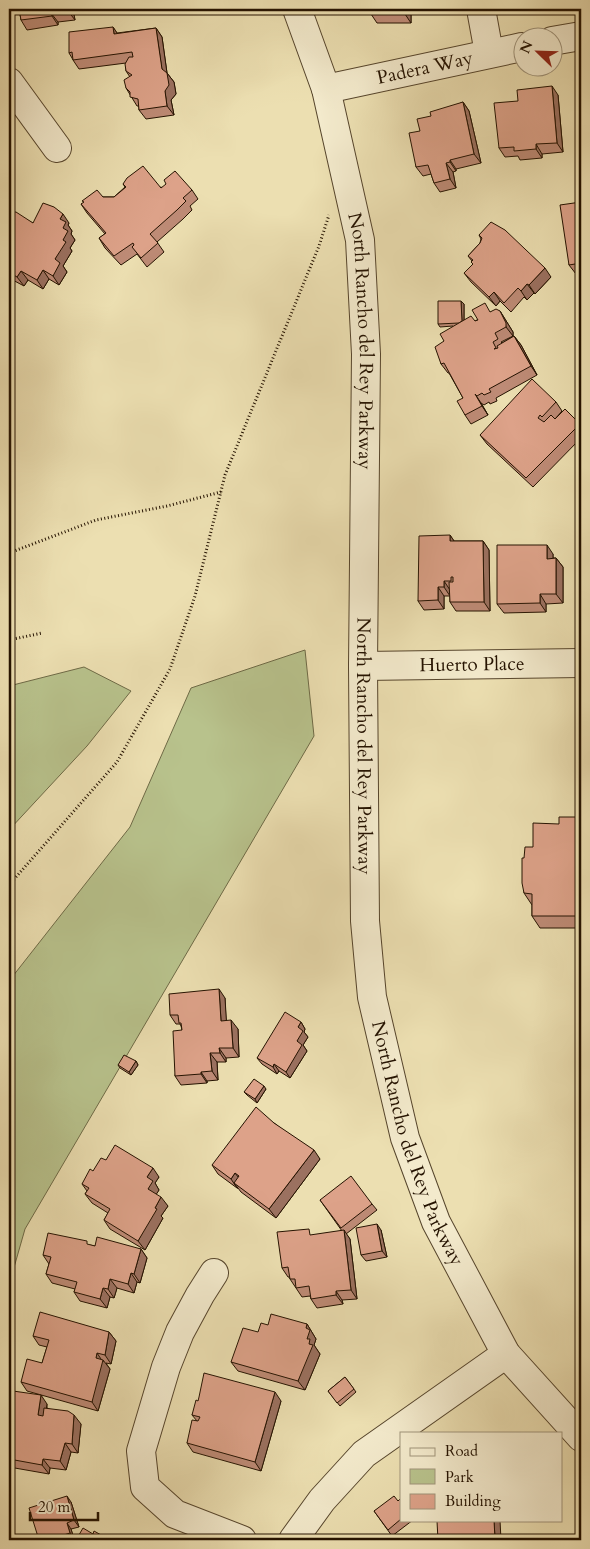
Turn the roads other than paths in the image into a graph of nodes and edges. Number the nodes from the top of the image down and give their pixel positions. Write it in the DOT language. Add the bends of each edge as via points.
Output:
graph roads {
  1 [pos="298,9"];
  2 [pos="481,9"];
  3 [pos="581,36"];
  4 [pos="562,39"];
  5 [pos="512,49"];
  6 [pos="489,53"];
  7 [pos="9,82"];
  8 [pos="326,89"];
  9 [pos="58,148"];
  10 [pos="581,663"];
  11 [pos="363,666"];
  12 [pos="214,1273"];
  13 [pos="506,1354"];
  14 [pos="581,1437"];
  15 [pos="242,1540"];
  16 [pos="294,1540"];
  1 -- 8 [label="street, North Rancho del Rey Parkway"];
  2 -- 6 [label="street"];
  3 -- 4 [label="street"];
  5 -- 6 [label="street, Padera Way"];
  6 -- 8 [label="street, Padera Way"];
  7 -- 9 [label="street"];
  8 -- 11 [label="street, North Rancho del Rey Parkway" via="360,240 366,354"];
  10 -- 11 [label="street, Huerto Place"];
  11 -- 13 [label="street, North Rancho del Rey Parkway" via="365,921 372,997 405,1138 436,1222"];
  12 -- 15 [label="street" via="166,1367 141,1451 145,1487 175,1514"];
  13 -- 14 [label="street, North Rancho del Rey Parkway"];
  13 -- 16 [label="street" via="364,1454 322,1500"];
}
